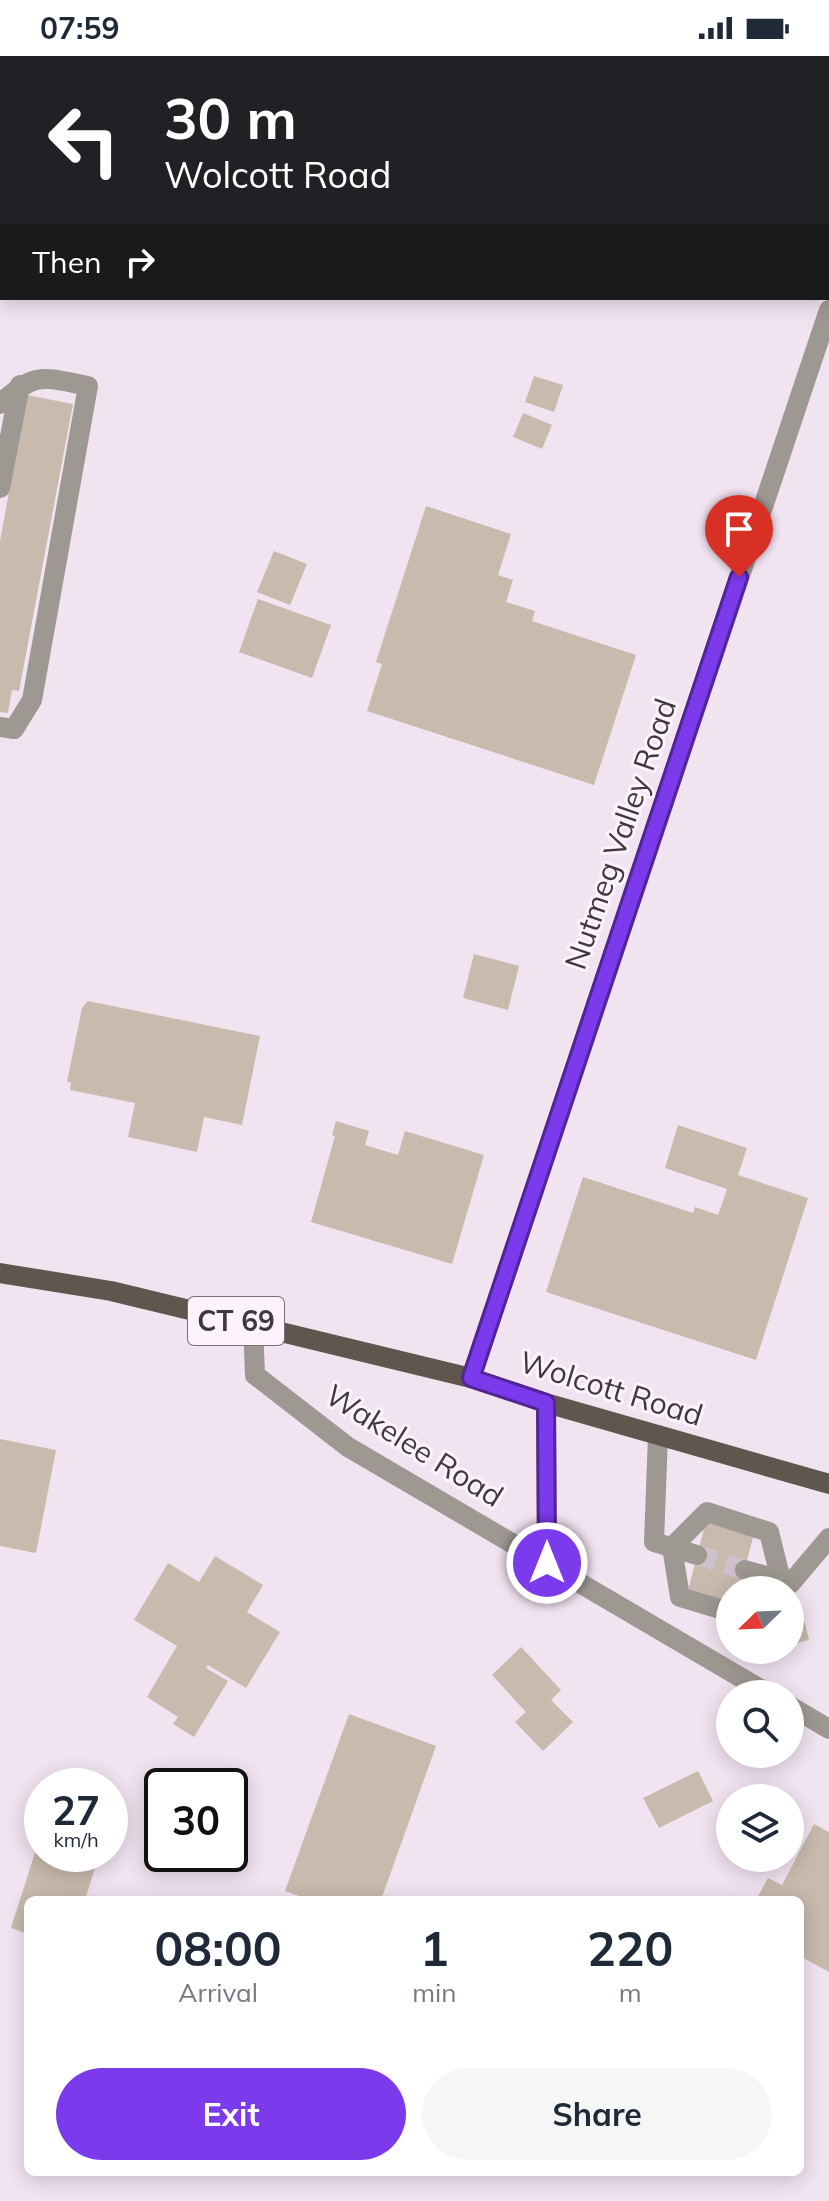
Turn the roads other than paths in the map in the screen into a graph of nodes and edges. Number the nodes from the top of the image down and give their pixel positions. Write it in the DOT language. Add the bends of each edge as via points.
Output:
graph roads {
  1 [pos="829,310"];
  2 [pos="20,385"];
  3 [pos="0,404"];
  4 [pos="0,488"];
  5 [pos="0,727"];
  6 [pos="0,1273"];
  7 [pos="253,1325"];
  8 [pos="471,1378"];
  9 [pos="546,1403"];
  10 [pos="658,1435"];
  11 [pos="829,1484"];
  12 [pos="829,1538"];
  13 [pos="672,1547"];
  14 [pos="697,1555"];
  15 [pos="547,1563"];
  16 [pos="745,1570"];
  17 [pos="757,1576"];
  18 [pos="773,1576"];
  19 [pos="797,1576"];
  20 [pos="716,1608"];
  21 [pos="745,1680"];
  22 [pos="804,1714"];
  23 [pos="829,1729"];
  1 -- 8 [label="street, Nutmeg Valley Road"];
  2 -- 3 [label="street"];
  2 -- 4 [label="street"];
  2 -- 5 [label="street" via="41,377 88,386 32,700 14,729"];
  6 -- 7 [label="main road, Wolcott Road / CT 69" via="111,1291"];
  7 -- 8 [label="main road, Wolcott Road / CT 69"];
  7 -- 15 [label="street, Wakelee Road" via="255,1375 348,1447"];
  8 -- 9 [label="main road, Wolcott Road / CT 69"];
  9 -- 10 [label="main road, Wolcott Road / CT 69"];
  9 -- 15 [label="street, Wakelee Road"];
  10 -- 11 [label="main road, Wolcott Road / CT 69"];
  10 -- 13 [label="street" via="654,1542"];
  12 -- 19 [label="street"];
  13 -- 14 [label="street"];
  13 -- 18 [label="street" via="707,1512 769,1532"];
  13 -- 20 [label="street" via="680,1597"];
  15 -- 21 [label="street, Wakelee Road"];
  16 -- 17 [label="street"];
  22 -- 23 [label="street"];
}
